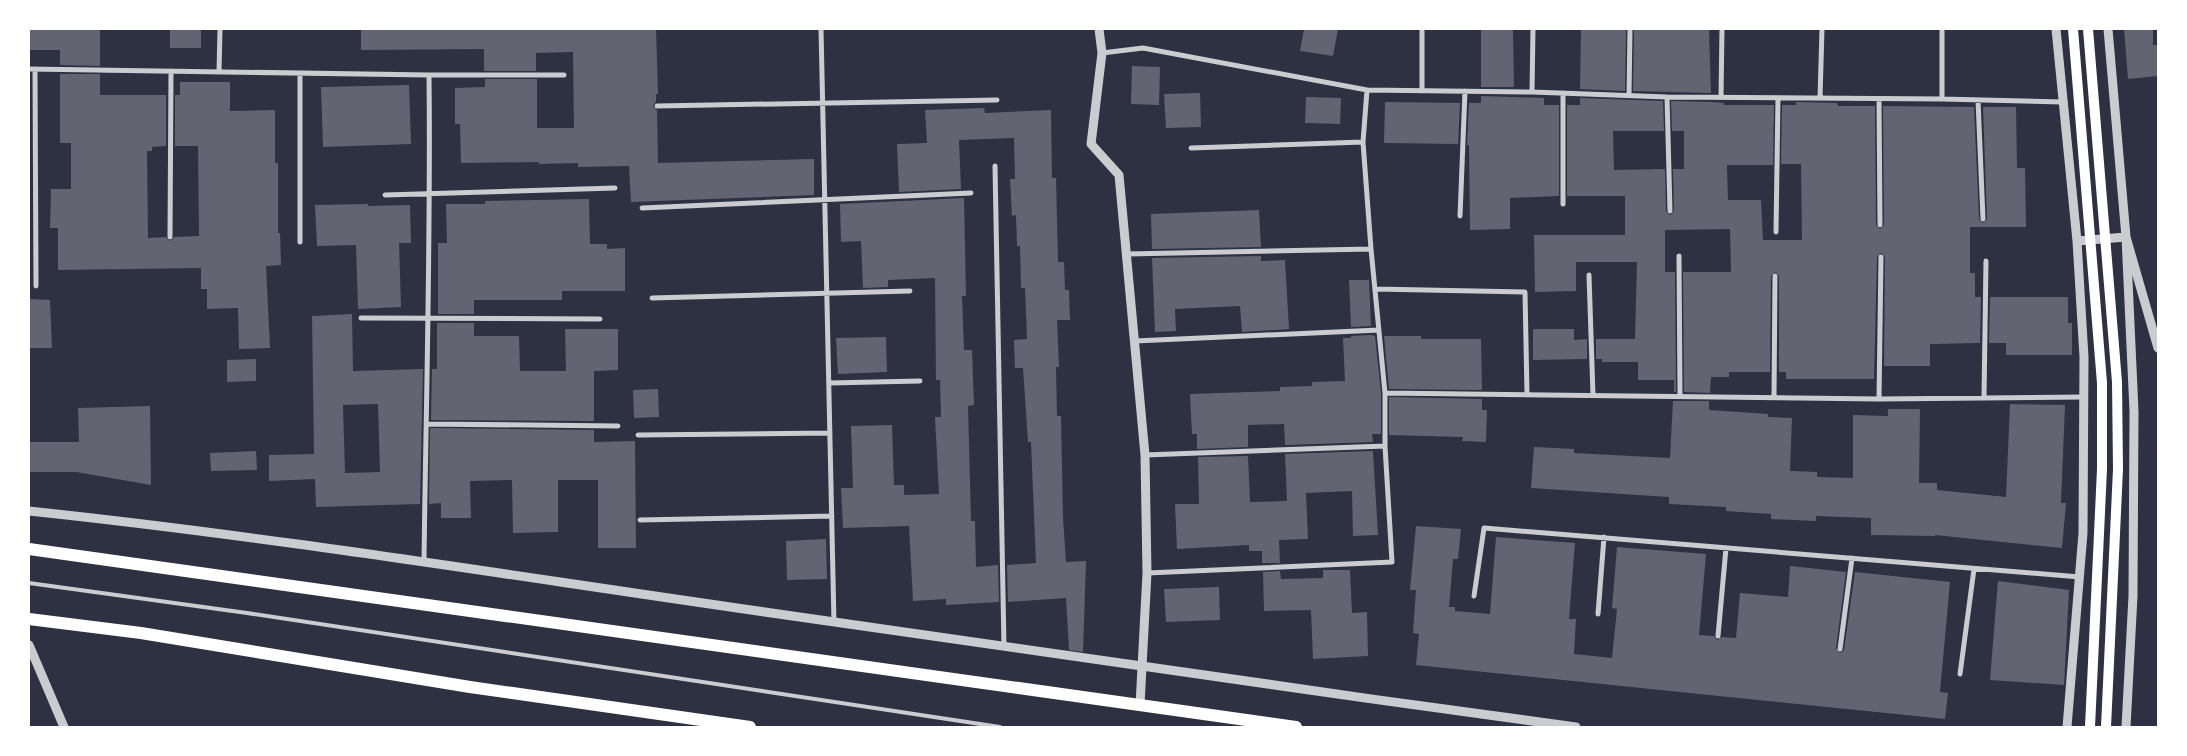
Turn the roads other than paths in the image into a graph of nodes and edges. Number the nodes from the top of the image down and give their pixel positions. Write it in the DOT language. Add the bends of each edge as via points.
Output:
graph roads {
  1 [pos="220,29"];
  2 [pos="821,29"];
  3 [pos="1098,29"];
  4 [pos="1422,29"];
  5 [pos="1533,29"];
  6 [pos="1630,29"];
  7 [pos="1722,29"];
  8 [pos="1822,29"];
  9 [pos="1942,29"];
  10 [pos="2056,29"];
  11 [pos="2073,29"];
  12 [pos="2088,29"];
  13 [pos="2108,29"];
  14 [pos="1102,53"];
  15 [pos="29,69"];
  16 [pos="36,69"];
  17 [pos="172,71"];
  18 [pos="219,72"];
  19 [pos="300,73"];
  20 [pos="564,74"];
  21 [pos="429,75"];
  22 [pos="1367,90"];
  23 [pos="1422,91"];
  24 [pos="1465,91"];
  25 [pos="1532,92"];
  26 [pos="1564,93"];
  27 [pos="1629,96"];
  28 [pos="1667,97"];
  29 [pos="1721,97"];
  30 [pos="1778,98"];
  31 [pos="1820,98"];
  32 [pos="1879,99"];
  33 [pos="1942,99"];
  34 [pos="997,100"];
  35 [pos="1978,100"];
  36 [pos="2063,102"];
  37 [pos="823,105"];
  38 [pos="656,106"];
  39 [pos="1363,142"];
  40 [pos="1191,148"];
  41 [pos="995,166"];
  42 [pos="615,188"];
  43 [pos="430,193"];
  44 [pos="971,194"];
  45 [pos="385,195"];
  46 [pos="825,199"];
  47 [pos="1563,204"];
  48 [pos="642,208"];
  49 [pos="1670,211"];
  50 [pos="1460,216"];
  51 [pos="1983,219"];
  52 [pos="1880,225"];
  53 [pos="1776,232"];
  54 [pos="170,237"];
  55 [pos="2126,237"];
  56 [pos="2077,241"];
  57 [pos="300,242"];
  58 [pos="1371,248"];
  59 [pos="1126,254"];
  60 [pos="1678,256"];
  61 [pos="1881,257"];
  62 [pos="1986,261"];
  63 [pos="1590,274"];
  64 [pos="1775,276"];
  65 [pos="36,286"];
  66 [pos="1375,289"];
  67 [pos="910,291"];
  68 [pos="827,292"];
  69 [pos="652,298"];
  70 [pos="361,318"];
  71 [pos="427,318"];
  72 [pos="600,319"];
  73 [pos="1379,330"];
  74 [pos="1134,341"];
  75 [pos="2158,348"];
  76 [pos="920,381"];
  77 [pos="829,383"];
  78 [pos="1385,393"];
  79 [pos="1527,394"];
  80 [pos="1593,395"];
  81 [pos="1680,396"];
  82 [pos="1774,397"];
  83 [pos="2084,397"];
  84 [pos="1984,398"];
  85 [pos="1879,399"];
  86 [pos="426,424"];
  87 [pos="618,426"];
  88 [pos="830,433"];
  89 [pos="638,435"];
  90 [pos="1385,446"];
  91 [pos="1145,455"];
  92 [pos="29,511"];
  93 [pos="832,516"];
  94 [pos="640,520"];
  95 [pos="1604,537"];
  96 [pos="1726,548"];
  97 [pos="29,549"];
  98 [pos="1852,558"];
  99 [pos="424,562"];
  100 [pos="1974,569"];
  101 [pos="1147,574"];
  102 [pos="2080,577"];
  103 [pos="29,583"];
  104 [pos="1474,596"];
  105 [pos="1598,614"];
  106 [pos="29,619"];
  107 [pos="834,623"];
  108 [pos="1718,636"];
  109 [pos="29,645"];
  110 [pos="1004,648"];
  111 [pos="1840,650"];
  112 [pos="1142,667"];
  113 [pos="1960,674"];
  114 [pos="1140,706"];
  115 [pos="682,722"];
  116 [pos="64,727"];
  117 [pos="750,727"];
  118 [pos="1000,727"];
  119 [pos="1296,727"];
  120 [pos="1576,727"];
  121 [pos="2067,727"];
  122 [pos="2090,727"];
  123 [pos="2106,727"];
  124 [pos="2126,727"];
  1 -- 18 [label="street"];
  2 -- 37 [label="street"];
  3 -- 14 [label="street"];
  4 -- 23 [label="street"];
  5 -- 25 [label="street"];
  6 -- 27 [label="street"];
  7 -- 29 [label="street"];
  8 -- 31 [label="street"];
  9 -- 33 [label="street"];
  10 -- 36 [label="street"];
  11 -- 122 [label="main road" via="2102,383 2102,469"];
  12 -- 123 [label="main road" via="2117,382 2118,469"];
  13 -- 55 [label="street"];
  14 -- 22 [label="street" via="1143,48"];
  14 -- 59 [label="street" via="1090,144 1119,175"];
  15 -- 16 [label="street"];
  16 -- 17 [label="street"];
  16 -- 65 [label="street"];
  17 -- 18 [label="street"];
  17 -- 54 [label="street"];
  18 -- 19 [label="street"];
  19 -- 21 [label="street"];
  19 -- 57 [label="street"];
  20 -- 21 [label="street"];
  21 -- 43 [label="street"];
  22 -- 23 [label="street"];
  22 -- 39 [label="street"];
  23 -- 24 [label="street"];
  24 -- 25 [label="street"];
  24 -- 50 [label="street"];
  25 -- 26 [label="street"];
  26 -- 27 [label="street"];
  26 -- 47 [label="street"];
  27 -- 28 [label="street"];
  28 -- 29 [label="street"];
  28 -- 49 [label="street"];
  29 -- 30 [label="street"];
  30 -- 31 [label="street"];
  30 -- 53 [label="street"];
  31 -- 32 [label="street"];
  32 -- 33 [label="street"];
  32 -- 52 [label="street"];
  33 -- 35 [label="street"];
  34 -- 37 [label="street"];
  35 -- 36 [label="street"];
  35 -- 51 [label="street"];
  36 -- 56 [label="street"];
  37 -- 38 [label="street"];
  37 -- 46 [label="street"];
  39 -- 40 [label="street"];
  39 -- 58 [label="street"];
  41 -- 110 [label="street"];
  42 -- 43 [label="street"];
  43 -- 45 [label="street"];
  43 -- 71 [label="street"];
  44 -- 46 [label="street"];
  46 -- 48 [label="street"];
  46 -- 68 [label="street"];
  55 -- 56 [label="street"];
  55 -- 75 [label="street"];
  55 -- 124 [label="street" via="2134,411 2133,596"];
  56 -- 83 [label="street"];
  58 -- 59 [label="street"];
  58 -- 66 [label="street"];
  59 -- 74 [label="street"];
  60 -- 81 [label="street"];
  61 -- 85 [label="street"];
  62 -- 84 [label="street"];
  63 -- 80 [label="street"];
  64 -- 82 [label="street"];
  66 -- 73 [label="street"];
  66 -- 79 [label="street" via="1525,292"];
  67 -- 68 [label="street"];
  68 -- 69 [label="street"];
  68 -- 77 [label="street"];
  70 -- 71 [label="street"];
  71 -- 72 [label="street"];
  71 -- 86 [label="street"];
  73 -- 74 [label="street"];
  73 -- 78 [label="street"];
  74 -- 91 [label="street"];
  76 -- 77 [label="street"];
  77 -- 88 [label="street"];
  78 -- 79 [label="street"];
  78 -- 90 [label="street"];
  79 -- 80 [label="street"];
  80 -- 81 [label="street"];
  81 -- 82 [label="street"];
  82 -- 85 [label="street"];
  83 -- 84 [label="street"];
  83 -- 102 [label="street" via="2084,533"];
  84 -- 85 [label="street"];
  86 -- 87 [label="street"];
  86 -- 99 [label="street"];
  88 -- 89 [label="street"];
  88 -- 93 [label="street"];
  90 -- 91 [label="street"];
  90 -- 101 [label="street" via="1392,562"];
  91 -- 101 [label="street"];
  92 -- 99 [label="street" via="144,523"];
  93 -- 94 [label="street"];
  93 -- 107 [label="street"];
  95 -- 96 [label="street"];
  95 -- 104 [label="street" via="1484,528"];
  95 -- 105 [label="street"];
  96 -- 98 [label="street"];
  96 -- 108 [label="street"];
  97 -- 114 [label="main road"];
  98 -- 100 [label="street"];
  98 -- 111 [label="street"];
  99 -- 107 [label="street"];
  100 -- 102 [label="street"];
  100 -- 113 [label="street"];
  101 -- 112 [label="street"];
  102 -- 121 [label="street"];
  103 -- 118 [label="lane"];
  106 -- 115 [label="main road" via="142,633"];
  107 -- 110 [label="street"];
  109 -- 116 [label="street"];
  110 -- 112 [label="street"];
  112 -- 114 [label="street"];
  112 -- 120 [label="street"];
  114 -- 119 [label="main road"];
  115 -- 117 [label="main road"];
}
